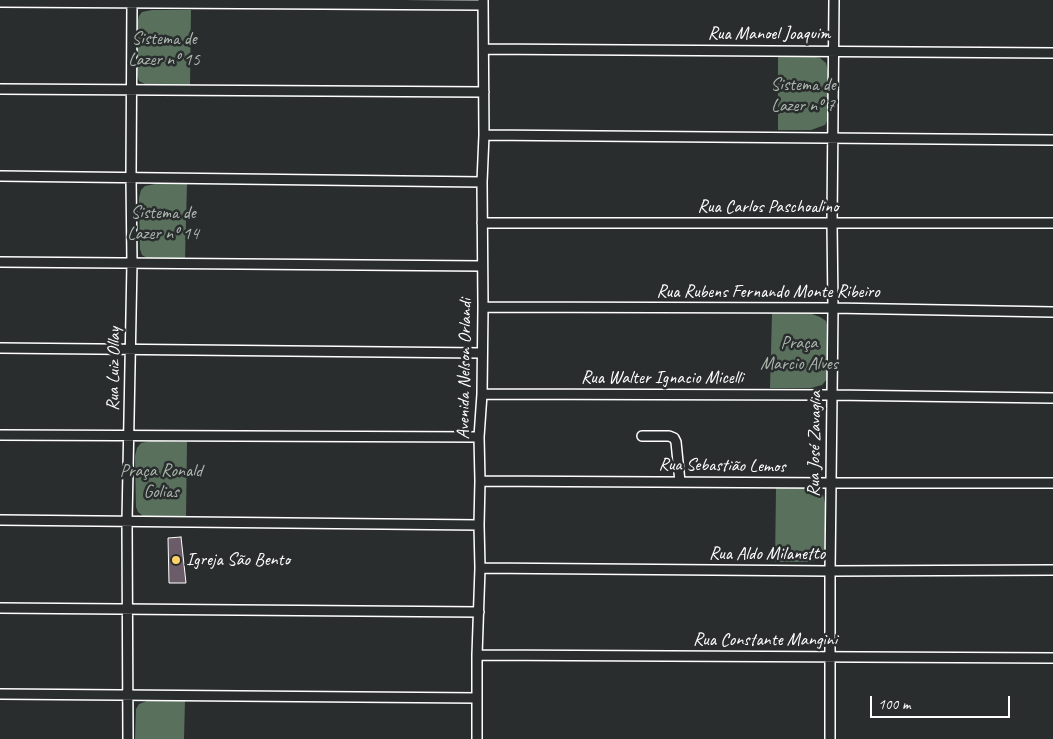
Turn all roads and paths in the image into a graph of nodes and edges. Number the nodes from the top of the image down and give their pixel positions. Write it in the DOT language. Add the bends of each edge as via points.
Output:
graph roads {
  1 [pos="834,0"];
  2 [pos="132,1"];
  3 [pos="0,2"];
  4 [pos="482,3"];
  5 [pos="484,49"];
  6 [pos="834,51"];
  7 [pos="1053,53"];
  8 [pos="0,89"];
  9 [pos="131,90"];
  10 [pos="484,92"];
  11 [pos="484,135"];
  12 [pos="834,138"];
  13 [pos="1053,140"];
  14 [pos="0,176"];
  15 [pos="131,177"];
  16 [pos="482,182"];
  17 [pos="482,223"];
  18 [pos="832,223"];
  19 [pos="1053,223"];
  20 [pos="0,262"];
  21 [pos="132,263"];
  22 [pos="482,266"];
  23 [pos="483,307"];
  24 [pos="833,308"];
  25 [pos="1053,312"];
  26 [pos="0,348"];
  27 [pos="130,350"];
  28 [pos="481,353"];
  29 [pos="482,394"];
  30 [pos="832,395"];
  31 [pos="1053,398"];
  32 [pos="0,435"];
  33 [pos="129,436"];
  34 [pos="642,436"];
  35 [pos="479,437"];
  36 [pos="480,481"];
  37 [pos="680,482"];
  38 [pos="831,483"];
  39 [pos="1053,483"];
  40 [pos="0,520"];
  41 [pos="126,521"];
  42 [pos="479,525"];
  43 [pos="480,568"];
  44 [pos="830,570"];
  45 [pos="1053,570"];
  46 [pos="0,608"];
  47 [pos="128,608"];
  48 [pos="479,612"];
  49 [pos="478,655"];
  50 [pos="830,656"];
  51 [pos="1053,658"];
  52 [pos="0,694"];
  53 [pos="128,695"];
  54 [pos="477,698"];
  55 [pos="128,739"];
  56 [pos="477,739"];
  57 [pos="830,739"];
  1 -- 6 [label="street, Rua José Zavaglia"];
  2 -- 3 [label="street"];
  2 -- 4 [label="street"];
  2 -- 9 [label="street, Rua Luiz Ollay"];
  4 -- 5 [label="street, Avenida Nelson Orlandi"];
  5 -- 6 [label="street, Rua Manoel Joaquim"];
  5 -- 10 [label="street, Avenida Nelson Orlandi"];
  6 -- 7 [label="street, Rua Manoel Joaquim"];
  6 -- 12 [label="street, Rua José Zavaglia"];
  8 -- 9 [label="street"];
  9 -- 10 [label="street"];
  9 -- 15 [label="street, Rua Luiz Ollay"];
  10 -- 11 [label="street, Avenida Nelson Orlandi"];
  11 -- 12 [label="street"];
  11 -- 16 [label="street, Avenida Nelson Orlandi"];
  12 -- 13 [label="street"];
  12 -- 18 [label="street, Rua José Zavaglia"];
  14 -- 15 [label="street"];
  15 -- 16 [label="street"];
  15 -- 21 [label="street, Rua Luiz Ollay"];
  16 -- 17 [label="street, Avenida Nelson Orlandi"];
  17 -- 18 [label="street, Rua Carlos Paschoalino"];
  17 -- 22 [label="street, Avenida Nelson Orlandi"];
  18 -- 19 [label="street, Rua Carlos Paschoalino"];
  18 -- 24 [label="street, Rua José Zavaglia"];
  20 -- 21 [label="street"];
  21 -- 22 [label="street"];
  21 -- 27 [label="street, Rua Luiz Ollay"];
  22 -- 23 [label="street, Avenida Nelson Orlandi"];
  23 -- 24 [label="street, Rua Rubens Fernando Monte Ribeiro"];
  23 -- 28 [label="street, Avenida Nelson Orlandi"];
  24 -- 25 [label="street, Rua Rubens Fernando Monte Ribeiro"];
  24 -- 30 [label="street, Rua José Zavaglia"];
  26 -- 27 [label="street"];
  27 -- 28 [label="street"];
  27 -- 33 [label="street, Rua Luiz Ollay"];
  28 -- 29 [label="street, Avenida Nelson Orlandi"];
  29 -- 30 [label="street, Rua Walter Ignacio Micelli"];
  29 -- 35 [label="street, Avenida Nelson Orlandi"];
  30 -- 31 [label="street, Rua Walter Ignacio Micelli"];
  30 -- 38 [label="street, Rua José Zavaglia"];
  32 -- 33 [label="street"];
  33 -- 35 [label="street"];
  33 -- 41 [label="street, Rua Luiz Ollay"];
  34 -- 37 [label="street" via="674,438"];
  35 -- 36 [label="street, Avenida Nelson Orlandi"];
  36 -- 37 [label="street, Rua Sebastião Lemos"];
  36 -- 42 [label="street, Avenida Nelson Orlandi"];
  37 -- 38 [label="street, Rua Sebastião Lemos"];
  38 -- 39 [label="street, Rua Sebastião Lemos"];
  38 -- 44 [label="street, Rua José Zavaglia"];
  40 -- 41 [label="street"];
  41 -- 42 [label="street"];
  41 -- 47 [label="street, Rua Luiz Ollay"];
  42 -- 43 [label="street, Avenida Nelson Orlandi"];
  43 -- 44 [label="street, Rua Aldo Milanetto"];
  43 -- 48 [label="street, Avenida Nelson Orlandi"];
  44 -- 45 [label="street, Rua Aldo Milanetto"];
  44 -- 50 [label="street, Rua José Zavaglia"];
  46 -- 47 [label="street"];
  47 -- 48 [label="street"];
  47 -- 53 [label="street, Rua Luiz Ollay"];
  48 -- 49 [label="street, Avenida Nelson Orlandi"];
  49 -- 50 [label="street, Rua Constante Mangini"];
  49 -- 54 [label="street, Avenida Nelson Orlandi"];
  50 -- 51 [label="street, Rua Constante Mangini"];
  50 -- 57 [label="street, Rua José Zavaglia"];
  52 -- 53 [label="street"];
  53 -- 54 [label="street"];
  53 -- 55 [label="street, Rua Luiz Ollay"];
  54 -- 56 [label="street, Avenida Nelson Orlandi"];
}
